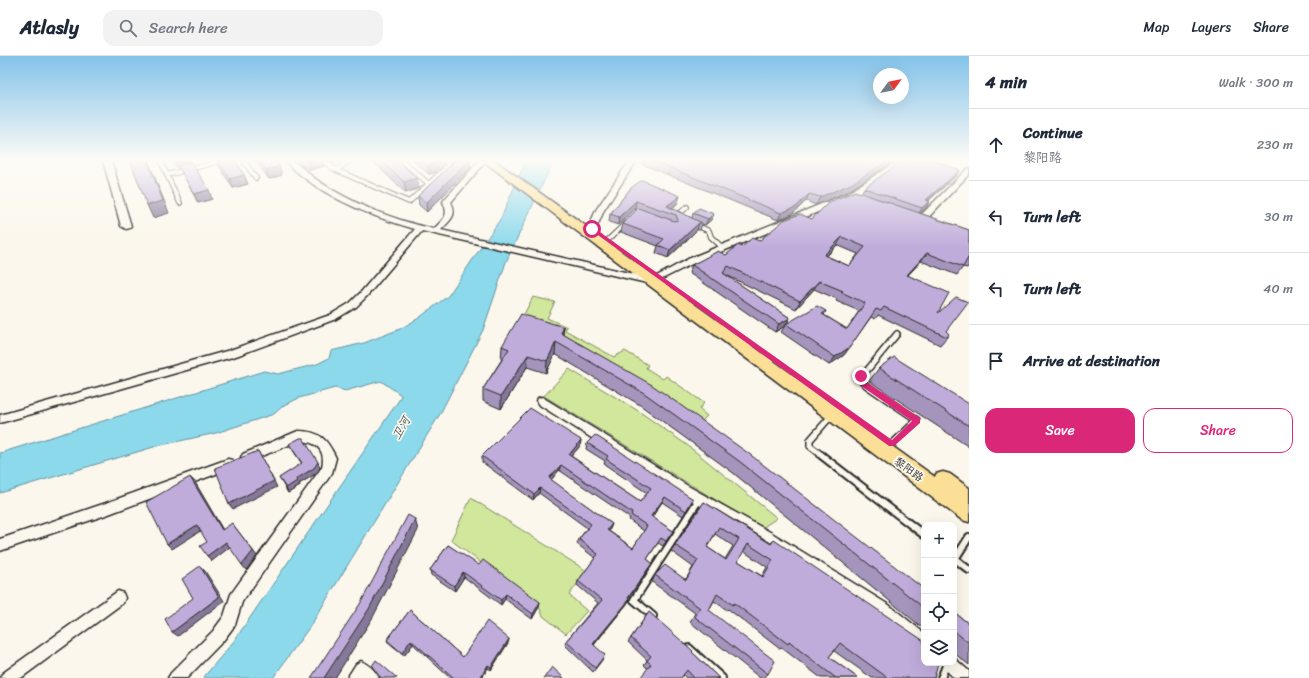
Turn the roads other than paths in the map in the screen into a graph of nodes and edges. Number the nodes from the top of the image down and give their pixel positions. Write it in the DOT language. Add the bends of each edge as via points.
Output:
graph roads {
  1 [pos="115,189"];
  2 [pos="173,189"];
  3 [pos="328,189"];
  4 [pos="379,189"];
  5 [pos="423,189"];
  6 [pos="460,189"];
  7 [pos="530,189"];
  8 [pos="614,189"];
  9 [pos="864,189"];
  10 [pos="951,189"];
  11 [pos="180,204"];
  12 [pos="687,207"];
  13 [pos="630,217"];
  14 [pos="685,220"];
  15 [pos="921,220"];
  16 [pos="691,223"];
  17 [pos="126,226"];
  18 [pos="585,226"];
  19 [pos="420,228"];
  20 [pos="436,231"];
  21 [pos="608,240"];
  22 [pos="723,248"];
  23 [pos="655,279"];
  24 [pos="897,334"];
  25 [pos="542,401"];
  26 [pos="833,414"];
  27 [pos="0,419"];
  28 [pos="892,444"];
  29 [pos="700,498"];
  30 [pos="969,499"];
  31 [pos="969,513"];
  32 [pos="921,533"];
  33 [pos="969,537"];
  34 [pos="0,545"];
  35 [pos="957,554"];
  36 [pos="957,560"];
  37 [pos="969,570"];
  38 [pos="118,598"];
  39 [pos="658,620"];
  40 [pos="921,640"];
  41 [pos="681,641"];
  42 [pos="947,666"];
  43 [pos="951,666"];
  44 [pos="8,678"];
  45 [pos="176,678"];
  46 [pos="355,678"];
  47 [pos="371,678"];
  48 [pos="722,678"];
  49 [pos="941,678"];
  50 [pos="965,678"];
  1 -- 17 [label="street"];
  2 -- 11 [label="lane"];
  3 -- 19 [label="street" via="365,210"];
  4 -- 5 [label="lane" via="409,202"];
  6 -- 20 [label="street" via="447,202 451,210 450,215"];
  7 -- 18 [label="main road"];
  8 -- 18 [label="street"];
  9 -- 22 [label="street" via="854,196"];
  10 -- 15 [label="street"];
  12 -- 14 [label="lane" via="678,215"];
  13 -- 21 [label="lane"];
  16 -- 22 [label="lane" via="710,231 711,237"];
  18 -- 21 [label="main road, 黎阳路"];
  18 -- 23 [label="main road, 黎阳路"];
  19 -- 20 [label="street"];
  19 -- 27 [label="street" via="353,305 332,317 233,353"];
  20 -- 23 [label="street"];
  21 -- 23 [label="main road, 黎阳路"];
  22 -- 23 [label="street"];
  23 -- 26 [label="main road, 黎阳路"];
  23 -- 28 [label="main road, 黎阳路"];
  24 -- 28 [label="lane" via="860,378 867,386 917,420"];
  25 -- 29 [label="street"];
  26 -- 31 [label="main road, 黎阳路"];
  26 -- 32 [label="lane" via="810,440 810,446"];
  28 -- 30 [label="main road, 黎阳路"];
  29 -- 39 [label="lane" via="634,600"];
  29 -- 40 [label="street" via="884,610"];
  33 -- 35 [label="lane"];
  34 -- 45 [label="street" via="106,509 298,436 308,436 322,443 330,458 328,469 236,599 230,620 218,636"];
  36 -- 37 [label="lane"];
  38 -- 44 [label="street"];
  41 -- 48 [label="lane"];
  42 -- 49 [label="lane"];
  43 -- 50 [label="street"];
  46 -- 47 [label="street" via="361,669"];
}
